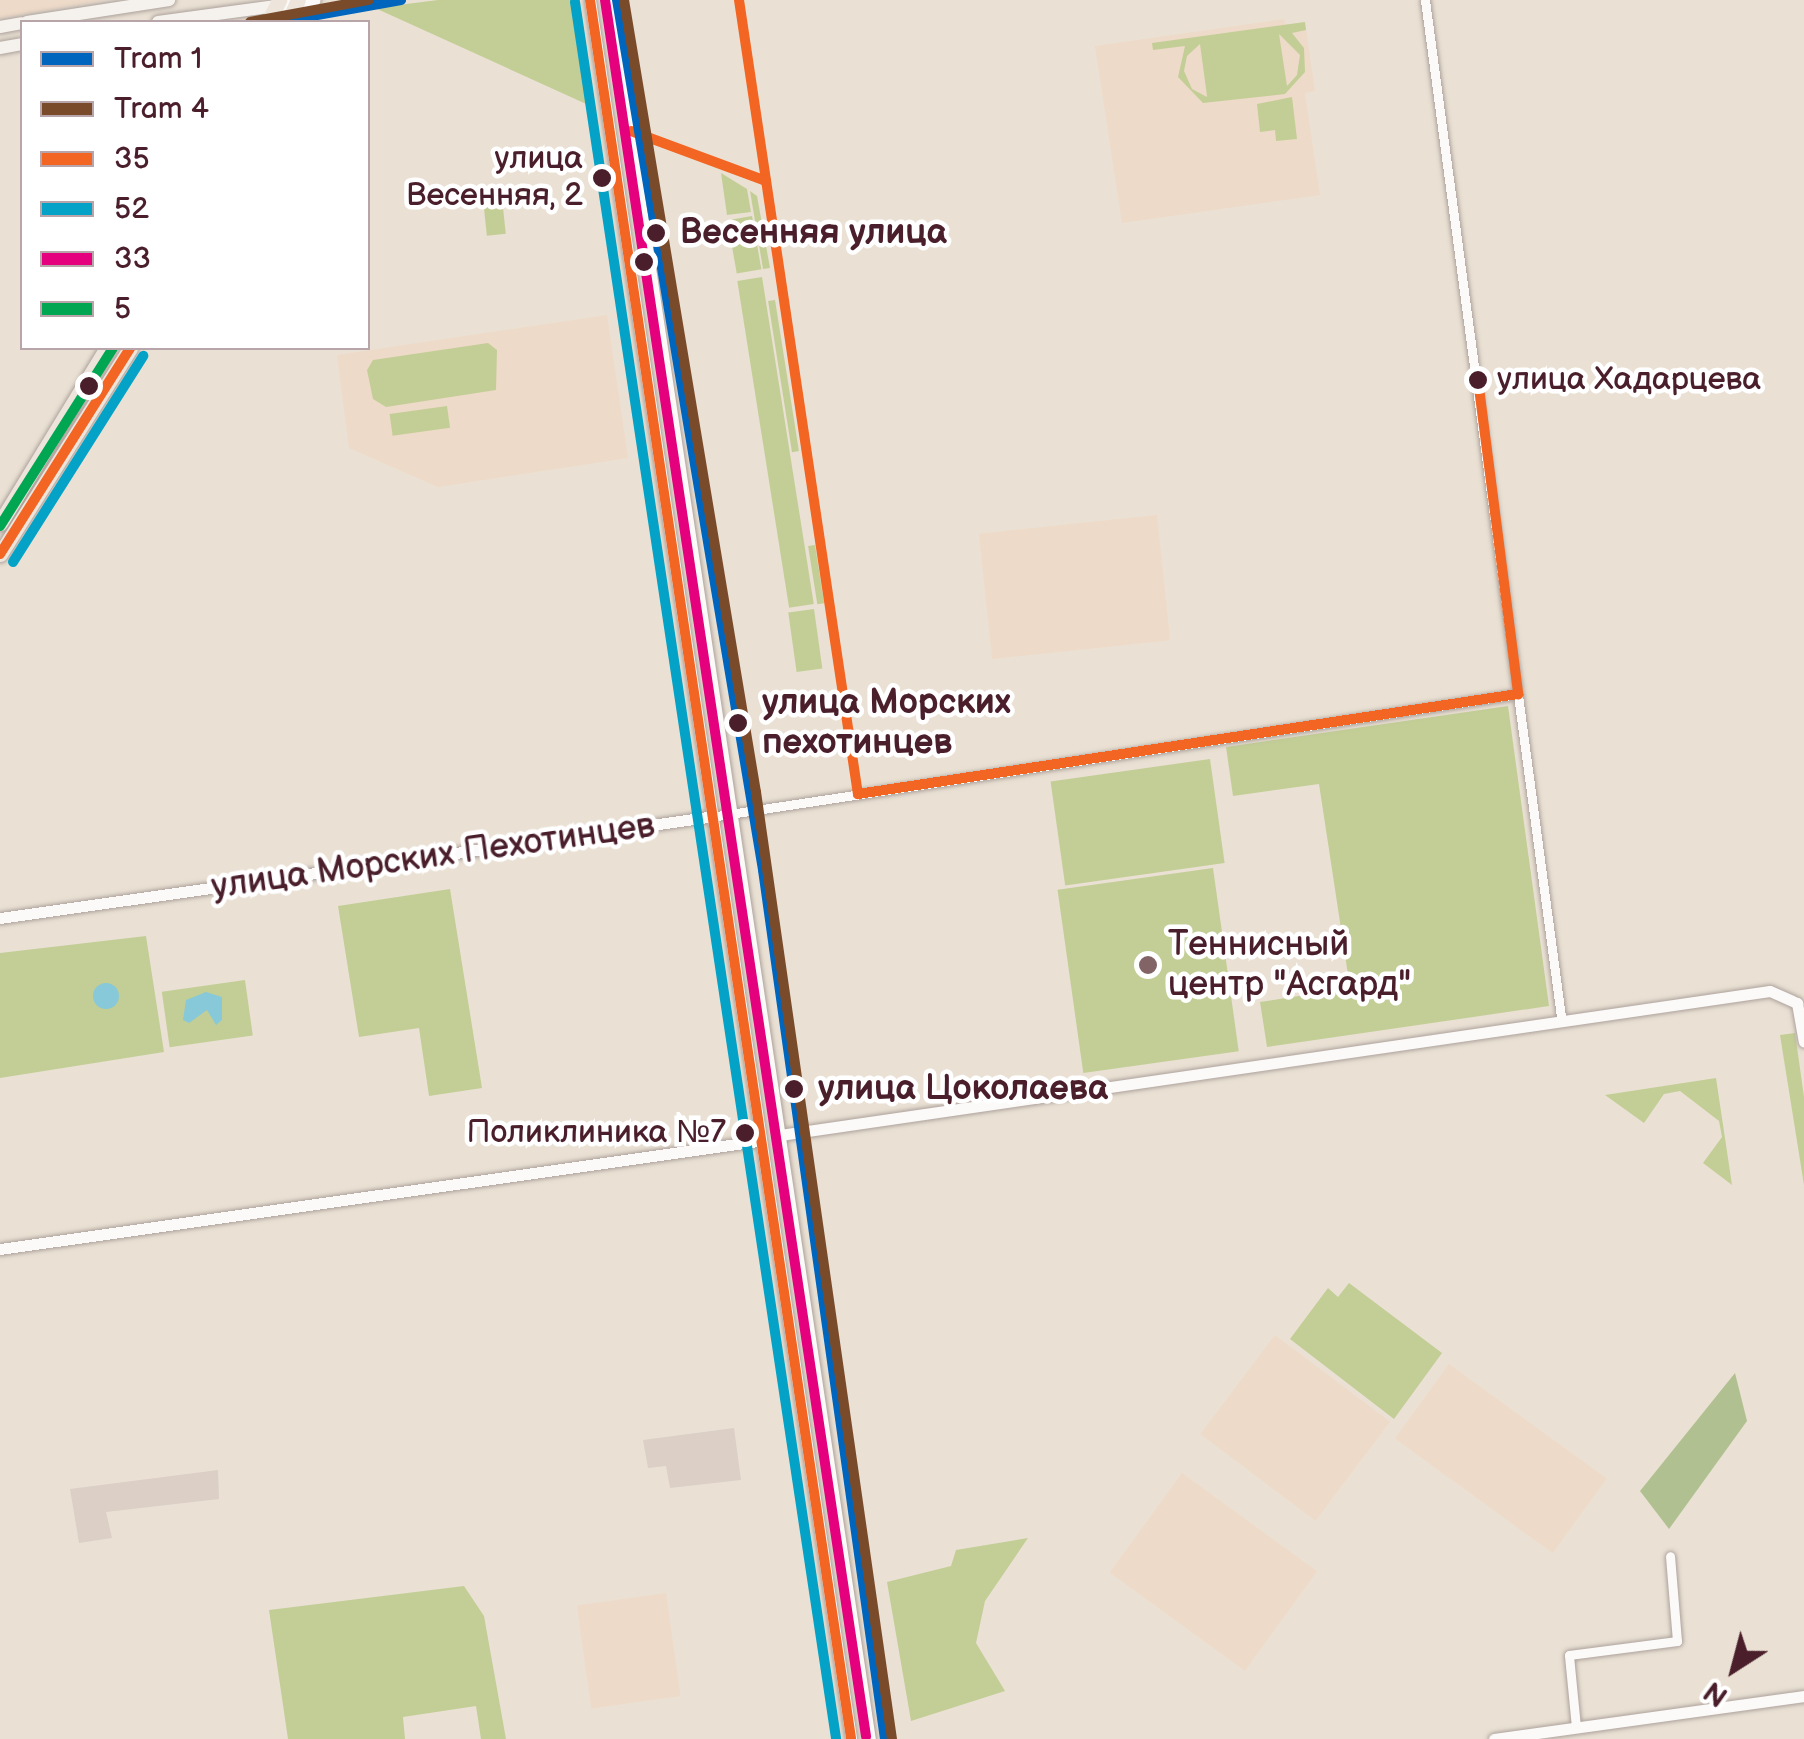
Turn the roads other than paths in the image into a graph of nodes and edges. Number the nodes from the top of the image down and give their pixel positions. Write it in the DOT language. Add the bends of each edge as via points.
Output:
graph roads {
  1 [pos="169,0"];
  2 [pos="315,0"];
  3 [pos="590,0"];
  4 [pos="610,0"];
  5 [pos="1426,0"];
  6 [pos="298,1"];
  7 [pos="277,3"];
  8 [pos="44,20"];
  9 [pos="171,20"];
  10 [pos="107,350"];
  11 [pos="129,350"];
  12 [pos="0,522"];
  13 [pos="0,554"];
  14 [pos="1518,694"];
  15 [pos="730,814"];
  16 [pos="708,817"];
  17 [pos="0,918"];
  18 [pos="1561,1017"];
  19 [pos="1804,1042"];
  20 [pos="780,1135"];
  21 [pos="758,1141"];
  22 [pos="0,1249"];
  23 [pos="1670,1556"];
  24 [pos="1804,1696"];
  25 [pos="1576,1727"];
  26 [pos="851,1739"];
  27 [pos="870,1739"];
  28 [pos="1494,1739"];
  1 -- 8 [label="main road"];
  2 -- 6 [label="street"];
  3 -- 16 [label="street"];
  4 -- 15 [label="street"];
  5 -- 14 [label="street"];
  6 -- 7 [label="street"];
  7 -- 9 [label="main road"];
  10 -- 12 [label="highway"];
  11 -- 13 [label="highway"];
  14 -- 15 [label="street, улица Морских Пехотинцев"];
  14 -- 18 [label="street"];
  15 -- 16 [label="street, улица Морских Пехотинцев"];
  15 -- 20 [label="street"];
  16 -- 17 [label="street, улица Морских Пехотинцев"];
  16 -- 21 [label="street"];
  18 -- 19 [label="street" via="1778,991 1797,1003"];
  18 -- 20 [label="street"];
  20 -- 21 [label="street"];
  20 -- 27 [label="street"];
  21 -- 22 [label="street"];
  21 -- 26 [label="street"];
  23 -- 25 [label="street" via="1677,1641 1569,1656"];
  24 -- 25 [label="street"];
  25 -- 28 [label="street"];
}
